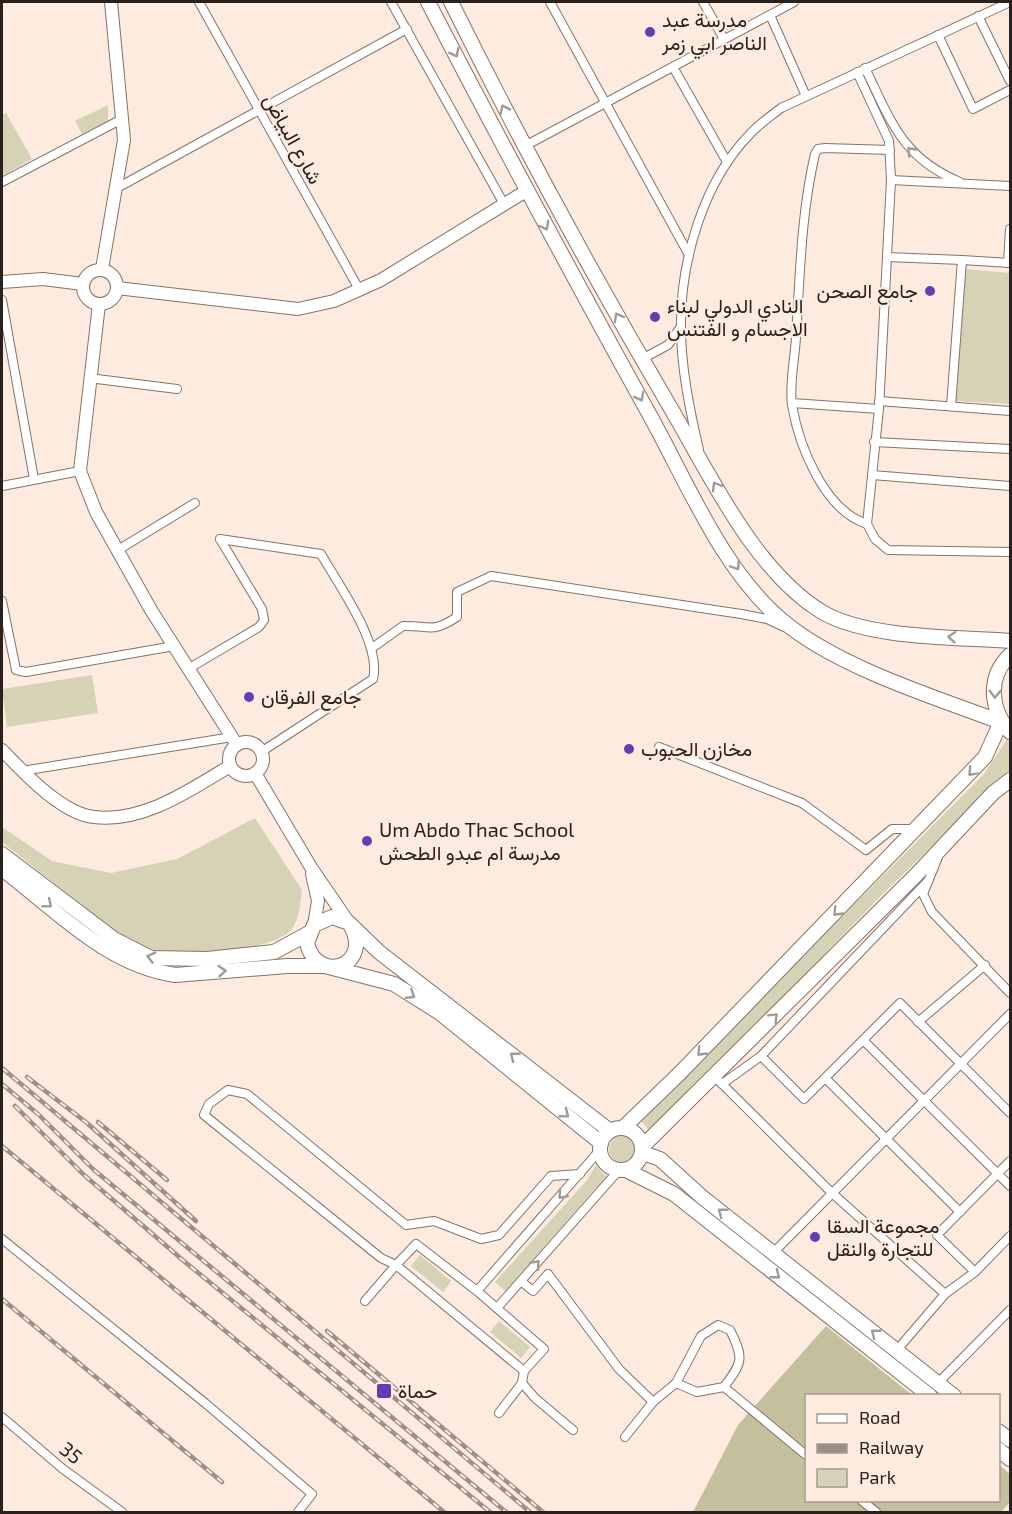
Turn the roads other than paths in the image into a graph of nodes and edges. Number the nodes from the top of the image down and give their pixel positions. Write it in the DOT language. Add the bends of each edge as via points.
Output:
graph roads {
  1 [pos="111,2"];
  2 [pos="200,2"];
  3 [pos="391,2"];
  4 [pos="428,2"];
  5 [pos="450,2"];
  6 [pos="550,2"];
  7 [pos="703,2"];
  8 [pos="794,2"];
  9 [pos="1010,2"];
  10 [pos="770,15"];
  11 [pos="978,16"];
  12 [pos="407,29"];
  13 [pos="938,35"];
  14 [pos="724,39"];
  15 [pos="673,67"];
  16 [pos="861,70"];
  17 [pos="1011,81"];
  18 [pos="1011,90"];
  19 [pos="806,96"];
  20 [pos="606,102"];
  21 [pos="258,112"];
  22 [pos="122,119"];
  23 [pos="523,147"];
  24 [pos="890,150"];
  25 [pos="727,162"];
  26 [pos="891,180"];
  27 [pos="2,182"];
  28 [pos="960,182"];
  29 [pos="1011,186"];
  30 [pos="117,188"];
  31 [pos="526,191"];
  32 [pos="504,204"];
  33 [pos="1011,229"];
  34 [pos="689,255"];
  35 [pos="887,257"];
  36 [pos="962,260"];
  37 [pos="1009,263"];
  38 [pos="102,269"];
  39 [pos="2,282"];
  40 [pos="82,284"];
  41 [pos="117,288"];
  42 [pos="360,291"];
  43 [pos="2,300"];
  44 [pos="99,304"];
  45 [pos="681,328"];
  46 [pos="642,359"];
  47 [pos="89,378"];
  48 [pos="177,389"];
  49 [pos="792,403"];
  50 [pos="879,405"];
  51 [pos="951,406"];
  52 [pos="1011,411"];
  53 [pos="874,442"];
  54 [pos="1011,449"];
  55 [pos="701,459"];
  56 [pos="80,471"];
  57 [pos="872,475"];
  58 [pos="34,479"];
  59 [pos="2,486"];
  60 [pos="1011,486"];
  61 [pos="195,503"];
  62 [pos="867,524"];
  63 [pos="118,550"];
  64 [pos="1011,552"];
  65 [pos="2,601"];
  66 [pos="797,632"];
  67 [pos="1011,641"];
  68 [pos="174,646"];
  69 [pos="372,648"];
  70 [pos="1011,655"];
  71 [pos="188,669"];
  72 [pos="1006,727"];
  73 [pos="234,741"];
  74 [pos="659,747"];
  75 [pos="2,750"];
  76 [pos="261,752"];
  77 [pos="230,766"];
  78 [pos="22,771"];
  79 [pos="255,773"];
  80 [pos="1011,780"];
  81 [pos="918,829"];
  82 [pos="944,843"];
  83 [pos="2,854"];
  84 [pos="2,869"];
  85 [pos="312,870"];
  86 [pos="927,882"];
  87 [pos="349,923"];
  88 [pos="311,929"];
  89 [pos="985,965"];
  90 [pos="325,966"];
  91 [pos="1009,988"];
  92 [pos="1011,1014"];
  93 [pos="918,1022"];
  94 [pos="863,1040"];
  95 [pos="761,1056"];
  96 [pos="961,1064"];
  97 [pos="825,1078"];
  98 [pos="718,1080"];
  99 [pos="924,1101"];
  100 [pos="1011,1113"];
  101 [pos="617,1129"];
  102 [pos="662,1130"];
  103 [pos="886,1139"];
  104 [pos="600,1146"];
  105 [pos="643,1149"];
  106 [pos="660,1159"];
  107 [pos="1011,1161"];
  108 [pos="622,1170"];
  109 [pos="580,1174"];
  110 [pos="998,1174"];
  111 [pos="1011,1186"];
  112 [pos="832,1193"];
  113 [pos="960,1212"];
  114 [pos="1011,1236"];
  115 [pos="2,1239"];
  116 [pos="773,1252"];
  117 [pos="396,1265"];
  118 [pos="975,1272"];
  119 [pos="521,1281"];
  120 [pos="477,1291"];
  121 [pos="945,1294"];
  122 [pos="365,1301"];
  123 [pos="497,1308"];
  124 [pos="1011,1310"];
  125 [pos="897,1350"];
  126 [pos="524,1371"];
  127 [pos="522,1383"];
  128 [pos="676,1383"];
  129 [pos="938,1383"];
  130 [pos="724,1387"];
  131 [pos="929,1394"];
  132 [pos="953,1394"];
  133 [pos="653,1402"];
  134 [pos="499,1413"];
  135 [pos="2,1417"];
  136 [pos="573,1430"];
  137 [pos="625,1437"];
  138 [pos="805,1453"];
  139 [pos="864,1502"];
  140 [pos="122,1512"];
  141 [pos="298,1512"];
  142 [pos="876,1512"];
  1 -- 22 [label="street"];
  2 -- 21 [label="street, شارع البياض"];
  3 -- 12 [label="street"];
  4 -- 31 [label="main road, one-way"];
  23 -- 5 [label="main road, one-way"];
  6 -- 20 [label="street"];
  7 -- 14 [label="street"];
  8 -- 10 [label="street"];
  9 -- 11 [label="street"];
  10 -- 14 [label="street"];
  10 -- 19 [label="street"];
  11 -- 13 [label="street"];
  11 -- 17 [label="street"];
  12 -- 21 [label="street"];
  12 -- 32 [label="street"];
  13 -- 16 [label="street"];
  13 -- 18 [label="street" via="973,109"];
  14 -- 15 [label="street"];
  15 -- 20 [label="street"];
  15 -- 25 [label="street"];
  16 -- 19 [label="street"];
  16 -- 24 [label="street"];
  28 -- 16 [label="street, one-way" via="932,169 901,140"];
  19 -- 25 [label="street" via="781,108 750,133"];
  20 -- 23 [label="street"];
  20 -- 34 [label="street"];
  21 -- 30 [label="street"];
  21 -- 42 [label="street, شارع البياض"];
  22 -- 27 [label="street"];
  22 -- 30 [label="street" via="124,140"];
  46 -- 23 [label="main road, one-way"];
  24 -- 26 [label="street"];
  24 -- 49 [label="street" via="825,148 814,154 806,194"];
  25 -- 34 [label="street" via="700,220"];
  26 -- 28 [label="street"];
  26 -- 35 [label="street"];
  28 -- 29 [label="street"];
  30 -- 38 [label="street"];
  31 -- 32 [label="street"];
  31 -- 66 [label="main road, one-way" via="733,562 768,608"];
  32 -- 42 [label="street"];
  33 -- 37 [label="street"];
  34 -- 45 [label="street"];
  35 -- 36 [label="street"];
  35 -- 50 [label="street"];
  36 -- 37 [label="street"];
  36 -- 51 [label="street"];
  38 -- 40 [label="street" via="88,274"];
  38 -- 41 [label="street" via="114,277"];
  39 -- 40 [label="street" via="43,279"];
  40 -- 44 [label="street" via="87,298"];
  41 -- 42 [label="street" via="298,309"];
  41 -- 44 [label="street" via="113,299"];
  43 -- 58 [label="street"];
  44 -- 47 [label="street"];
  45 -- 46 [label="street" via="662,349"];
  45 -- 55 [label="street"];
  46 -- 55 [label="main road"];
  47 -- 48 [label="street"];
  47 -- 56 [label="street"];
  49 -- 50 [label="street"];
  49 -- 62 [label="street" via="803,447 831,499 853,519"];
  50 -- 51 [label="street"];
  50 -- 53 [label="street"];
  51 -- 52 [label="street"];
  53 -- 54 [label="street"];
  53 -- 57 [label="street"];
  67 -- 55 [label="main road, one-way" via="864,627 824,613 790,586 755,545"];
  56 -- 58 [label="street"];
  56 -- 63 [label="street" via="96,512"];
  57 -- 60 [label="street"];
  57 -- 62 [label="street"];
  58 -- 59 [label="street"];
  61 -- 63 [label="street"];
  62 -- 64 [label="street" via="888,550"];
  63 -- 68 [label="street"];
  65 -- 68 [label="street" via="16,670 26,672"];
  66 -- 69 [label="street" via="767,619 741,614 491,576 457,592 457,617 444,625 430,629 403,626"];
  66 -- 72 [label="main road" via="824,649"];
  68 -- 71 [label="street"];
  69 -- 71 [label="street" via="321,554 220,539 262,609 264,620 259,627"];
  69 -- 76 [label="street" via="374,679"];
  70 -- 72 [label="main road, one-way" via="996,675 993,691 995,707"];
  71 -- 73 [label="street"];
  72 -- 81 [label="main road, one-way" via="985,757"];
  73 -- 76 [label="street" via="250,743"];
  73 -- 77 [label="street"];
  73 -- 78 [label="street"];
  74 -- 81 [label="street" via="802,803 866,850 892,829"];
  75 -- 78 [label="street"];
  76 -- 79 [label="street" via="261,766"];
  77 -- 78 [label="street" via="154,807 129,816 92,817 62,804"];
  77 -- 79 [label="street" via="240,775"];
  79 -- 85 [label="street"];
  80 -- 82 [label="main road"];
  81 -- 101 [label="main road, one-way" via="681,1073"];
  82 -- 86 [label="street"];
  98 -- 82 [label="main road, one-way"];
  88 -- 83 [label="main road, one-way" via="274,952 207,959 152,958 114,939"];
  84 -- 90 [label="main road, one-way" via="92,940 124,961 157,973"];
  85 -- 87 [label="street"];
  85 -- 88 [label="street" via="318,901"];
  86 -- 89 [label="street" via="923,894 932,912"];
  86 -- 95 [label="street"];
  87 -- 88 [label="main road" via="332,917"];
  87 -- 90 [label="main road" via="356,934 354,954 338,967"];
  101 -- 87 [label="main road, one-way" via="379,952"];
  88 -- 90 [label="main road" via="309,952"];
  89 -- 91 [label="street"];
  89 -- 93 [label="street"];
  90 -- 104 [label="main road, one-way" via="394,984 440,1013"];
  92 -- 96 [label="street"];
  93 -- 94 [label="street" via="900,1003"];
  93 -- 96 [label="street"];
  94 -- 97 [label="street"];
  94 -- 99 [label="street"];
  95 -- 97 [label="street" via="804,1099"];
  95 -- 98 [label="street"];
  96 -- 99 [label="street"];
  96 -- 100 [label="street"];
  97 -- 103 [label="street"];
  98 -- 102 [label="main road"];
  98 -- 112 [label="street"];
  99 -- 103 [label="street"];
  99 -- 110 [label="street"];
  101 -- 104 [label="main road"];
  101 -- 105 [label="main road" via="636,1133"];
  102 -- 105 [label="main road"];
  102 -- 106 [label="main road"];
  103 -- 112 [label="street"];
  103 -- 113 [label="street"];
  104 -- 108 [label="main road" via="604,1161"];
  104 -- 109 [label="street"];
  105 -- 106 [label="main road"];
  105 -- 108 [label="main road" via="637,1164"];
  116 -- 106 [label="main road, one-way"];
  107 -- 110 [label="street"];
  119 -- 108 [label="street, one-way"];
  108 -- 131 [label="main road, one-way" via="674,1194"];
  109 -- 117 [label="street" via="551,1176 499,1235 481,1239 434,1221 406,1225 247,1094 228,1090 209,1104 204,1115 381,1258"];
  109 -- 120 [label="street, one-way"];
  110 -- 111 [label="street"];
  110 -- 113 [label="street"];
  112 -- 116 [label="street"];
  112 -- 121 [label="street"];
  113 -- 118 [label="street" via="937,1235"];
  114 -- 118 [label="street"];
  115 -- 141 [label="street" via="312,1494"];
  125 -- 116 [label="main road, one-way"];
  117 -- 120 [label="street" via="416,1244"];
  117 -- 122 [label="street"];
  117 -- 126 [label="street"];
  118 -- 121 [label="street"];
  119 -- 123 [label="street"];
  119 -- 133 [label="street" via="533,1291 548,1274 619,1369"];
  120 -- 123 [label="street"];
  121 -- 125 [label="street"];
  123 -- 126 [label="street" via="544,1349"];
  124 -- 129 [label="street"];
  125 -- 129 [label="main road"];
  126 -- 127 [label="street"];
  127 -- 134 [label="street"];
  127 -- 136 [label="street"];
  128 -- 130 [label="street" via="698,1392"];
  128 -- 130 [label="street" via="701,1336 718,1325 730,1330 740,1351 740,1366"];
  128 -- 133 [label="street"];
  129 -- 132 [label="main road"];
  130 -- 138 [label="street"];
  133 -- 137 [label="street"];
  135 -- 140 [label="street, 35"];
  139 -- 142 [label="street"];
}
